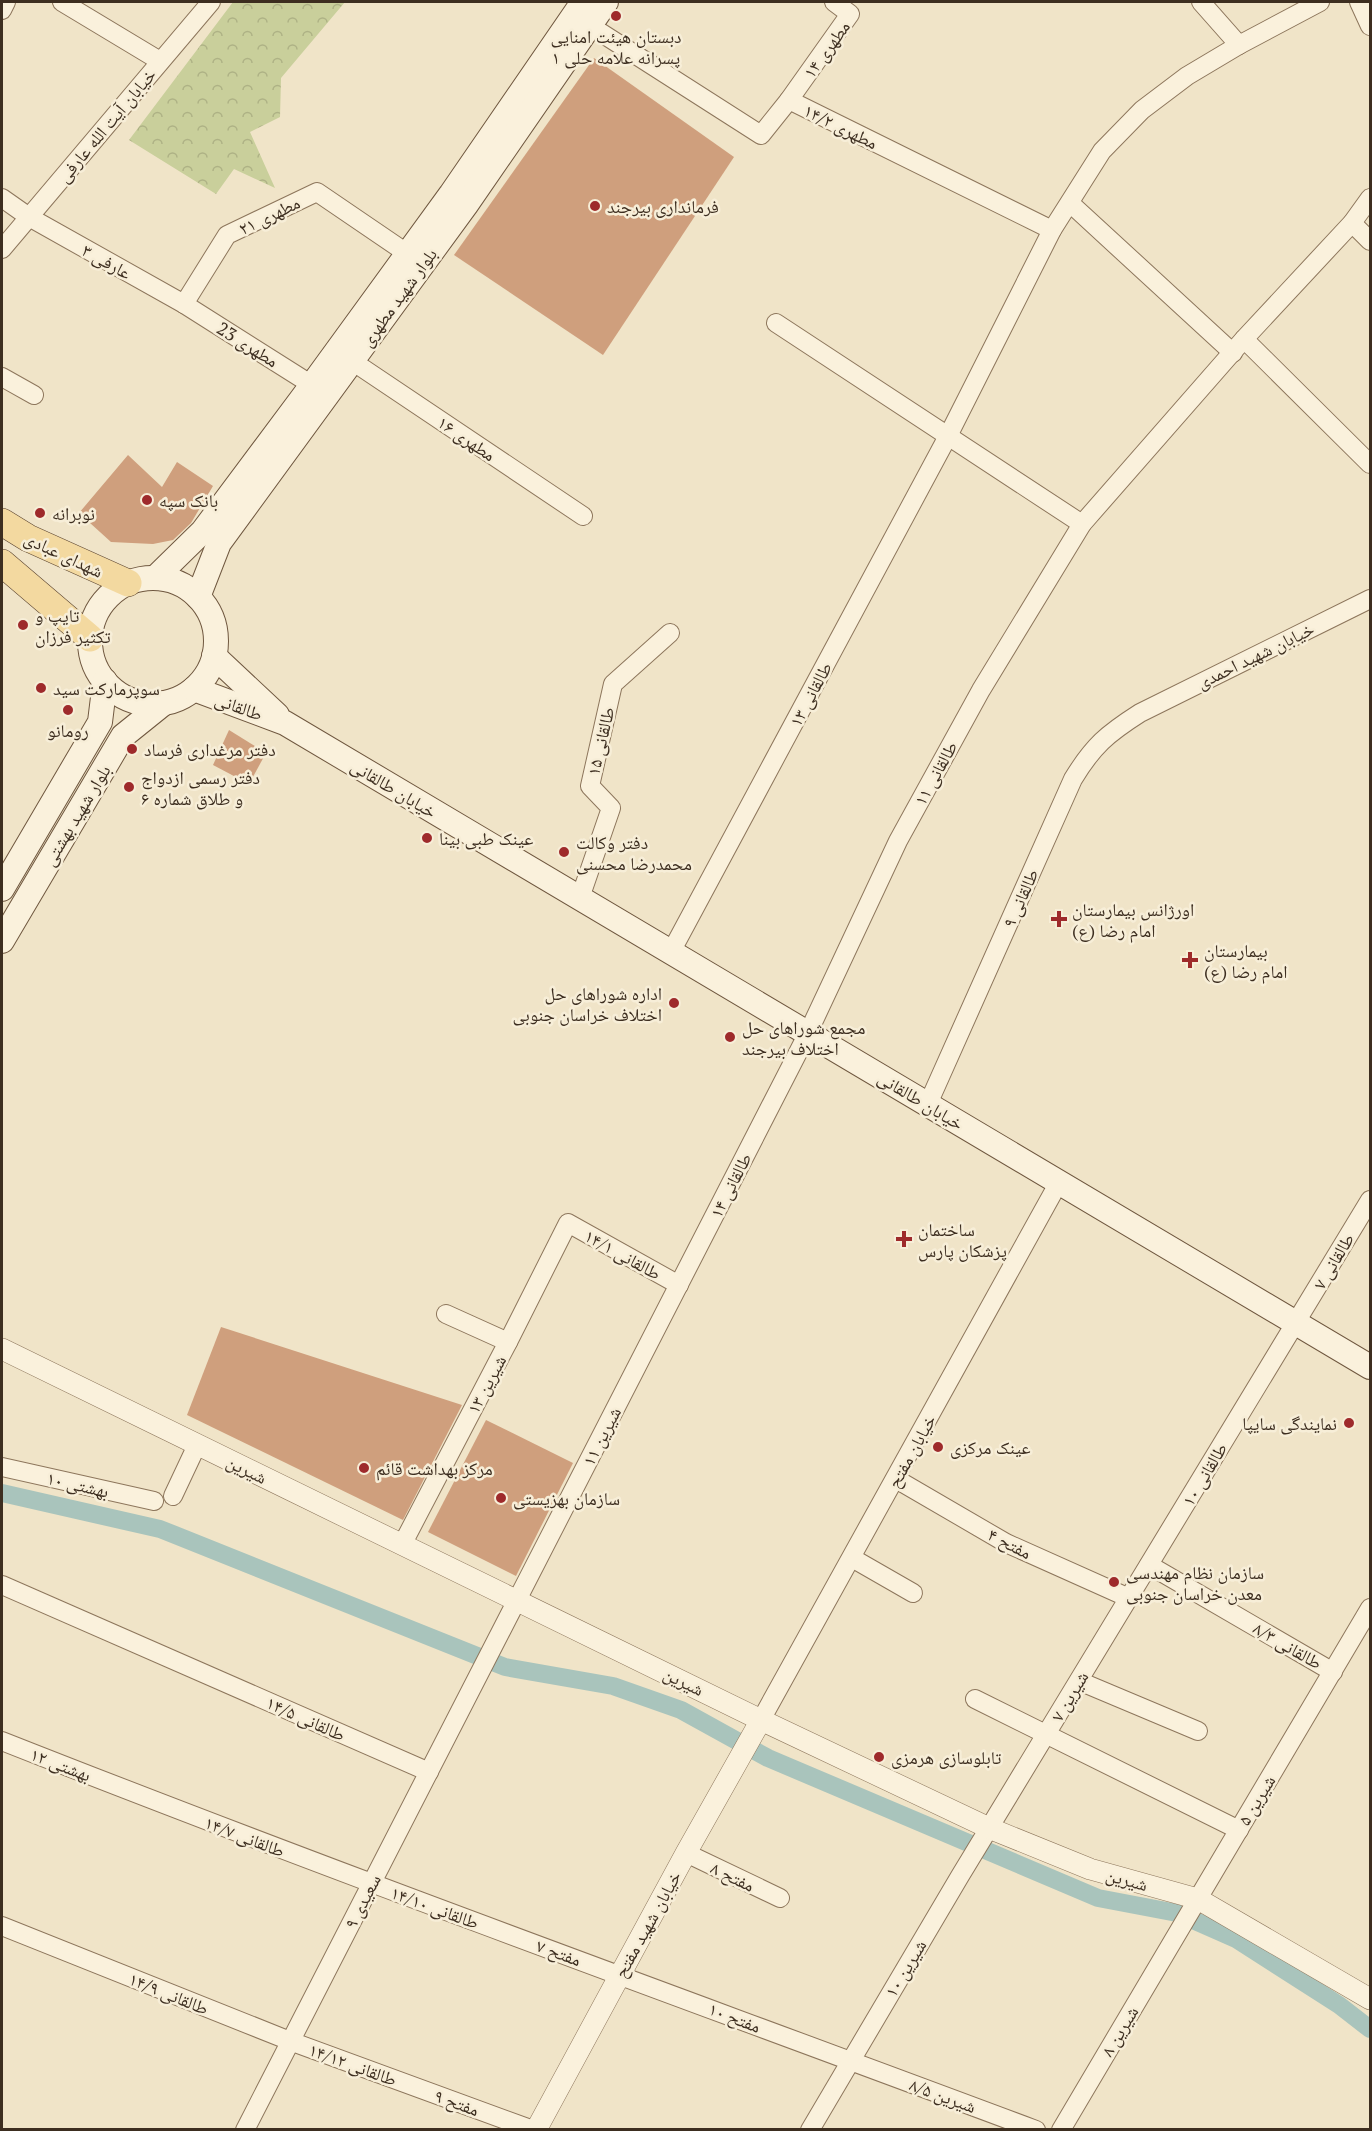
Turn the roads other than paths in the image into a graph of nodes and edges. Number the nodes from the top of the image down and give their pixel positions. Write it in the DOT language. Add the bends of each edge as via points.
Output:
graph roads {
  1 [pos="6,2"];
  2 [pos="62,2"];
  3 [pos="211,2"];
  4 [pos="584,2"];
  5 [pos="606,2"];
  6 [pos="834,2"];
  7 [pos="1201,2"];
  8 [pos="1320,2"];
  9 [pos="1359,2"];
  10 [pos="855,8"];
  11 [pos="2,10"];
  12 [pos="589,26"];
  13 [pos="1371,26"];
  14 [pos="1239,45"];
  15 [pos="160,61"];
  16 [pos="789,100"];
  17 [pos="2,198"];
  18 [pos="1371,198"];
  19 [pos="1070,203"];
  20 [pos="29,217"];
  21 [pos="1352,223"];
  22 [pos="1052,230"];
  23 [pos="1371,240"];
  24 [pos="2,249"];
  25 [pos="408,254"];
  26 [pos="184,304"];
  27 [pos="776,323"];
  28 [pos="1244,339"];
  29 [pos="1233,353"];
  30 [pos="352,360"];
  31 [pos="2,377"];
  32 [pos="312,385"];
  33 [pos="34,395"];
  34 [pos="948,436"];
  35 [pos="1371,464"];
  36 [pos="583,516"];
  37 [pos="2,522"];
  38 [pos="1082,524"];
  39 [pos="27,538"];
  40 [pos="4,571"];
  41 [pos="155,578"];
  42 [pos="128,583"];
  43 [pos="198,597"];
  44 [pos="1371,599"];
  45 [pos="670,633"];
  46 [pos="90,638"];
  47 [pos="214,656"];
  48 [pos="105,681"];
  49 [pos="194,689"];
  50 [pos="164,703"];
  51 [pos="1140,713"];
  52 [pos="285,723"];
  53 [pos="2,889"];
  54 [pos="580,898"];
  55 [pos="2,941"];
  56 [pos="671,952"];
  57 [pos="808,1033"];
  58 [pos="928,1104"];
  59 [pos="1059,1182"];
  60 [pos="1371,1200"];
  61 [pos="568,1223"];
  62 [pos="679,1285"];
  63 [pos="446,1314"];
  64 [pos="1296,1322"];
  65 [pos="652,1336"];
  66 [pos="508,1342"];
  67 [pos="2,1349"];
  68 [pos="1371,1367"];
  69 [pos="197,1445"];
  70 [pos="2,1467"];
  71 [pos="896,1479"];
  72 [pos="173,1496"];
  73 [pos="154,1502"];
  74 [pos="402,1545"];
  75 [pos="852,1558"];
  76 [pos="1149,1564"];
  77 [pos="2,1585"];
  78 [pos="913,1593"];
  79 [pos="1129,1598"];
  80 [pos="517,1600"];
  81 [pos="1371,1608"];
  82 [pos="498,1637"];
  83 [pos="1333,1672"];
  84 [pos="1079,1681"];
  85 [pos="975,1700"];
  86 [pos="761,1720"];
  87 [pos="1198,1731"];
  88 [pos="1046,1735"];
  89 [pos="2,1741"];
  90 [pos="429,1772"];
  91 [pos="120,1788"];
  92 [pos="989,1828"];
  93 [pos="1239,1830"];
  94 [pos="686,1853"];
  95 [pos="960,1876"];
  96 [pos="371,1884"];
  97 [pos="780,1898"];
  98 [pos="1198,1899"];
  99 [pos="2,1926"];
  100 [pos="499,1931"];
  101 [pos="1178,1933"];
  102 [pos="620,1974"];
  103 [pos="1371,1999"];
  104 [pos="290,2041"];
  105 [pos="851,2061"];
  106 [pos="415,2087"];
  107 [pos="245,2130"];
  108 [pos="535,2130"];
  109 [pos="810,2130"];
  110 [pos="1036,2130"];
  111 [pos="1061,2130"];
  1 -- 11 [label="street"];
  2 -- 15 [label="street"];
  3 -- 15 [label="street, خیابان آیت الله عارفی"];
  4 -- 25 [label="main road, بلوار شهید مطهری"];
  5 -- 12 [label="main road, بلوار شهید مطهری"];
  6 -- 10 [label="street, مطهری ۱۴"];
  7 -- 14 [label="street"];
  8 -- 14 [label="street, طالقانی ۱۳"];
  9 -- 13 [label="street"];
  10 -- 16 [label="street, مطهری ۱۴"];
  12 -- 16 [label="street, مطهری ۱۴/۲" via="761,135"];
  12 -- 30 [label="main road, بلوار شهید مطهری" via="466,205"];
  14 -- 19 [label="street, طالقانی ۱۳" via="1187,76 1142,110 1102,151"];
  15 -- 20 [label="street, خیابان آیت الله عارفی"];
  16 -- 22 [label="street, مطهری ۱۴/۲"];
  17 -- 20 [label="street, عارفی ۳"];
  18 -- 21 [label="street, طالقانی ۱۱"];
  19 -- 22 [label="street, طالقانی ۱۳"];
  19 -- 29 [label="street"];
  20 -- 24 [label="street, خیابان آیت الله عارفی"];
  20 -- 26 [label="street, عارفی ۳"];
  21 -- 23 [label="street"];
  21 -- 28 [label="street, طالقانی ۱۱"];
  22 -- 34 [label="street, طالقانی ۱۳"];
  25 -- 26 [label="street, مطهری ۲۱" via="317,192 228,235"];
  25 -- 32 [label="main road, بلوار شهید مطهری"];
  26 -- 32 [label="street, مطهری 23"];
  27 -- 34 [label="street"];
  28 -- 29 [label="street, طالقانی ۱۱"];
  28 -- 35 [label="street"];
  29 -- 38 [label="street, طالقانی ۱۱"];
  30 -- 36 [label="street, مطهری ۱۶"];
  30 -- 43 [label="main road, بلوار شهید مطهری" via="219,543"];
  31 -- 33 [label="street"];
  32 -- 41 [label="main road, بلوار شهید مطهری" via="203,531"];
  34 -- 38 [label="street"];
  34 -- 56 [label="street, طالقانی ۱۳"];
  37 -- 39 [label="main road, شهدای عبادی"];
  38 -- 57 [label="street, طالقانی ۱۱" via="981,690 902,834"];
  39 -- 40 [label="main road" via="34,547 30,563 21,569"];
  39 -- 42 [label="main road, شهدای عبادی"];
  40 -- 46 [label="main road, شهدای عبادی"];
  41 -- 42 [label="main road"];
  41 -- 43 [label="main road" via="171,580"];
  42 -- 46 [label="main road" via="101,605"];
  43 -- 47 [label="main road" via="214,624"];
  44 -- 51 [label="street, خیابان شهید احمدی"];
  45 -- 54 [label="street, طالقانی ۱۵" via="613,684 590,786 611,808"];
  46 -- 48 [label="main road" via="96,668"];
  47 -- 49 [label="main road" via="207,674"];
  47 -- 52 [label="main road"];
  48 -- 50 [label="main road" via="132,700"];
  48 -- 53 [label="main road, بلوار شهید بهشتی" via="100,722"];
  49 -- 50 [label="main road"];
  49 -- 52 [label="main road, طالقانی"];
  50 -- 55 [label="main road, بلوار شهید بهشتی" via="123,736"];
  51 -- 58 [label="street, طالقانی ۹" via="1090,752 1073,779"];
  52 -- 54 [label="main road, خیابان طالقانی"];
  54 -- 56 [label="main road, خیابان طالقانی"];
  56 -- 57 [label="main road, خیابان طالقانی"];
  57 -- 58 [label="main road, خیابان طالقانی"];
  57 -- 62 [label="street, طالقانی ۱۴"];
  58 -- 59 [label="main road, خیابان طالقانی"];
  59 -- 64 [label="main road, خیابان طالقانی"];
  59 -- 71 [label="street, خیابان مفتح"];
  60 -- 64 [label="street, طالقانی ۷"];
  61 -- 62 [label="street, طالقانی ۱۴/۱"];
  61 -- 66 [label="street, شیرین ۱۳"];
  62 -- 65 [label="street, طالقانی ۱۴"];
  63 -- 66 [label="street"];
  64 -- 68 [label="main road, خیابان طالقانی"];
  64 -- 76 [label="street, طالقانی ۱۰"];
  65 -- 80 [label="street, شیرین ۱۱"];
  66 -- 74 [label="street, شیرین ۱۳"];
  67 -- 69 [label="street, شیرین"];
  69 -- 72 [label="street"];
  69 -- 74 [label="street, شیرین"];
  70 -- 73 [label="street, بهشتی ۱۰"];
  71 -- 75 [label="street, خیابان مفتح"];
  71 -- 79 [label="street, مفتح ۴" via="1006,1543"];
  74 -- 80 [label="street, شیرین"];
  75 -- 78 [label="street"];
  75 -- 86 [label="street, خیابان مفتح"];
  76 -- 79 [label="street, شیرین ۷"];
  76 -- 83 [label="street, طالقانی ۸/۳"];
  77 -- 90 [label="street, طالقانی ۱۴/۵"];
  79 -- 84 [label="street, شیرین ۷"];
  80 -- 82 [label="street, شیرین ۱۱"];
  80 -- 86 [label="street, شیرین"];
  81 -- 83 [label="street, شیرین ۵"];
  82 -- 90 [label="street, سعیدی ۹"];
  83 -- 93 [label="street, شیرین ۵"];
  84 -- 87 [label="street"];
  84 -- 88 [label="street, شیرین ۷"];
  85 -- 88 [label="street"];
  86 -- 92 [label="street, شیرین"];
  86 -- 94 [label="street, خیابان شهید مفتح"];
  88 -- 92 [label="street, شیرین ۷"];
  88 -- 93 [label="street"];
  89 -- 91 [label="street, بهشتی ۱۲"];
  90 -- 96 [label="street, سعیدی ۹"];
  91 -- 96 [label="street, طالقانی ۱۴/۷"];
  92 -- 95 [label="street, شیرین ۷"];
  92 -- 98 [label="street, شیرین" via="1090,1869"];
  93 -- 98 [label="street, شیرین ۵"];
  94 -- 97 [label="street, مفتح ۸"];
  94 -- 102 [label="street, خیابان شهید مفتح"];
  95 -- 105 [label="street, شیرین ۱۰"];
  96 -- 100 [label="street, طالقانی ۱۴/۱۰"];
  96 -- 104 [label="street, سعیدی ۹"];
  98 -- 101 [label="street, شیرین ۵"];
  98 -- 103 [label="street, شیرین"];
  99 -- 104 [label="street, طالقانی ۱۴/۹"];
  100 -- 102 [label="street, مفتح ۷"];
  101 -- 111 [label="street, شیرین ۸"];
  102 -- 105 [label="street, مفتح ۱۰"];
  102 -- 108 [label="street, خیابان شهید مفتح"];
  104 -- 106 [label="street, طالقانی ۱۴/۱۲"];
  104 -- 107 [label="street, سعیدی ۹"];
  105 -- 109 [label="street, شیرین ۱۰"];
  105 -- 110 [label="street, شیرین ۸/۵"];
  106 -- 108 [label="street, مفتح ۹"];
}
